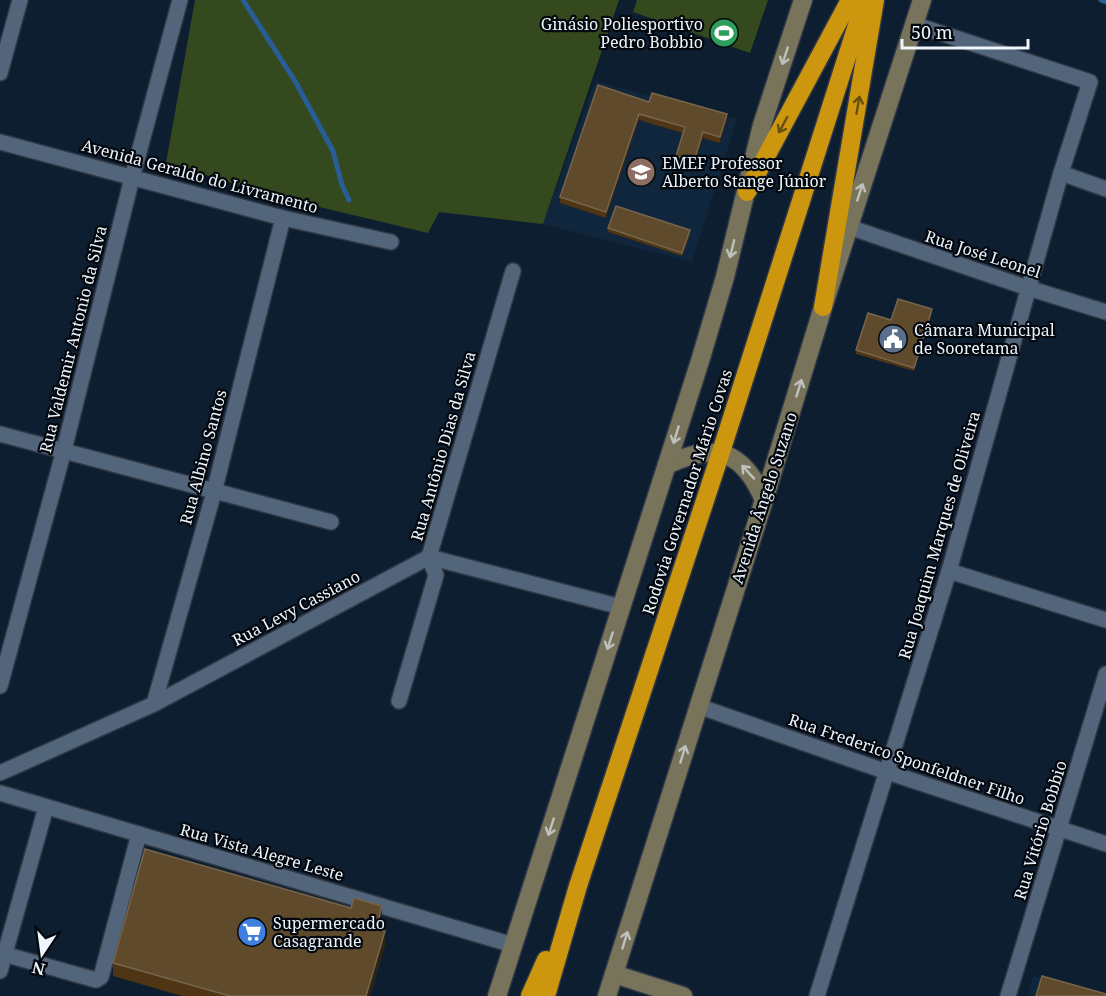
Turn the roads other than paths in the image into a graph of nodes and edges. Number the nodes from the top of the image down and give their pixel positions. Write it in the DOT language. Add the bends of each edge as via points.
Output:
graph roads {
  1 [pos="20,0"];
  2 [pos="180,0"];
  3 [pos="803,0"];
  4 [pos="850,0"];
  5 [pos="865,0"];
  6 [pos="875,0"];
  7 [pos="922,0"];
  8 [pos="913,24"];
  9 [pos="0,73"];
  10 [pos="0,142"];
  11 [pos="1060,173"];
  12 [pos="132,178"];
  13 [pos="1106,189"];
  14 [pos="747,192"];
  15 [pos="283,218"];
  16 [pos="849,228"];
  17 [pos="391,242"];
  18 [pos="513,271"];
  19 [pos="1028,288"];
  20 [pos="822,307"];
  21 [pos="1106,312"];
  22 [pos="0,434"];
  23 [pos="64,450"];
  24 [pos="721,452"];
  25 [pos="667,465"];
  26 [pos="214,492"];
  27 [pos="764,500"];
  28 [pos="331,522"];
  29 [pos="429,557"];
  30 [pos="950,571"];
  31 [pos="621,607"];
  32 [pos="1106,620"];
  33 [pos="1106,674"];
  34 [pos="0,686"];
  35 [pos="399,701"];
  36 [pos="154,704"];
  37 [pos="698,706"];
  38 [pos="887,772"];
  39 [pos="0,773"];
  40 [pos="0,793"];
  41 [pos="46,807"];
  42 [pos="1059,830"];
  43 [pos="139,834"];
  44 [pos="1106,844"];
  45 [pos="578,886"];
  46 [pos="513,945"];
  47 [pos="2,954"];
  48 [pos="0,971"];
  49 [pos="614,974"];
  50 [pos="497,996"];
  51 [pos="530,996"];
  52 [pos="546,996"];
  53 [pos="607,996"];
  54 [pos="683,996"];
  55 [pos="816,996"];
  56 [pos="1008,996"];
  1 -- 9 [label="street"];
  2 -- 12 [label="street, Rua Valdemir Antonio da Silva"];
  3 -- 14 [label="main road, one-way" via="762,125"];
  4 -- 14 [label="highway, one-way"];
  5 -- 24 [label="highway, Rodovia Governador Mário Covas"];
  20 -- 6 [label="highway, one-way"];
  7 -- 8 [label="main road, Avenida Ângelo Suzano"];
  8 -- 11 [label="street, Rua Joaquim Marques de Oliveira" via="1090,82"];
  16 -- 8 [label="main road, Avenida Ângelo Suzano, one-way"];
  10 -- 12 [label="street, Avenida Geraldo do Livramento"];
  11 -- 13 [label="street"];
  11 -- 19 [label="street, Rua Joaquim Marques de Oliveira"];
  12 -- 15 [label="street, Avenida Geraldo do Livramento"];
  12 -- 23 [label="street, Rua Valdemir Antonio da Silva"];
  14 -- 25 [label="main road, one-way"];
  15 -- 17 [label="street, Avenida Geraldo do Livramento"];
  15 -- 26 [label="street, Rua Albino Santos"];
  16 -- 19 [label="street, Rua José Leonel"];
  16 -- 20 [label="main road, Avenida Ângelo Suzano"];
  18 -- 29 [label="street, Rua Antônio Dias da Silva"];
  19 -- 21 [label="street, Rua José Leonel"];
  19 -- 30 [label="street, Rua Joaquim Marques de Oliveira"];
  27 -- 20 [label="main road, Avenida Ângelo Suzano, one-way"];
  22 -- 23 [label="street"];
  23 -- 26 [label="street"];
  23 -- 34 [label="street, Rua Valdemir Antonio da Silva"];
  24 -- 25 [label="main road" via="684,457"];
  27 -- 24 [label="main road, one-way" via="755,480 740,463"];
  24 -- 45 [label="highway, Rodovia Governador Mário Covas"];
  25 -- 31 [label="main road"];
  26 -- 28 [label="street"];
  26 -- 36 [label="street, Rua Albino Santos"];
  27 -- 37 [label="main road, Avenida Ângelo Suzano"];
  29 -- 31 [label="street"];
  29 -- 35 [label="street, Rua Antônio Dias da Silva" via="436,575"];
  29 -- 36 [label="street, Rua Levy Cassiano"];
  30 -- 32 [label="street"];
  30 -- 38 [label="street, Rua Joaquim Marques de Oliveira"];
  31 -- 46 [label="main road, one-way"];
  33 -- 42 [label="street, Rua Vitório Bobbio"];
  36 -- 39 [label="street, Rua Levy Cassiano"];
  37 -- 38 [label="street, Rua Frederico Sponfeldner Filho"];
  49 -- 37 [label="main road, Avenida Ângelo Suzano, one-way"];
  38 -- 42 [label="street, Rua Frederico Sponfeldner Filho"];
  38 -- 55 [label="street, Rua Joaquim Marques de Oliveira"];
  40 -- 41 [label="street, Rua Vista Alegre Leste"];
  41 -- 43 [label="street, Rua Vista Alegre Leste"];
  41 -- 47 [label="street"];
  42 -- 44 [label="street, Rua Frederico Sponfeldner Filho"];
  42 -- 56 [label="street, Rua Vitório Bobbio"];
  43 -- 46 [label="street, Rua Vista Alegre Leste"];
  43 -- 47 [label="street" via="101,977 96,981"];
  45 -- 51 [label="highway"];
  45 -- 52 [label="highway, Rodovia Governador Mário Covas"];
  46 -- 50 [label="main road"];
  47 -- 48 [label="street"];
  49 -- 53 [label="main road, Avenida Ângelo Suzano"];
  49 -- 54 [label="main road"];
}
